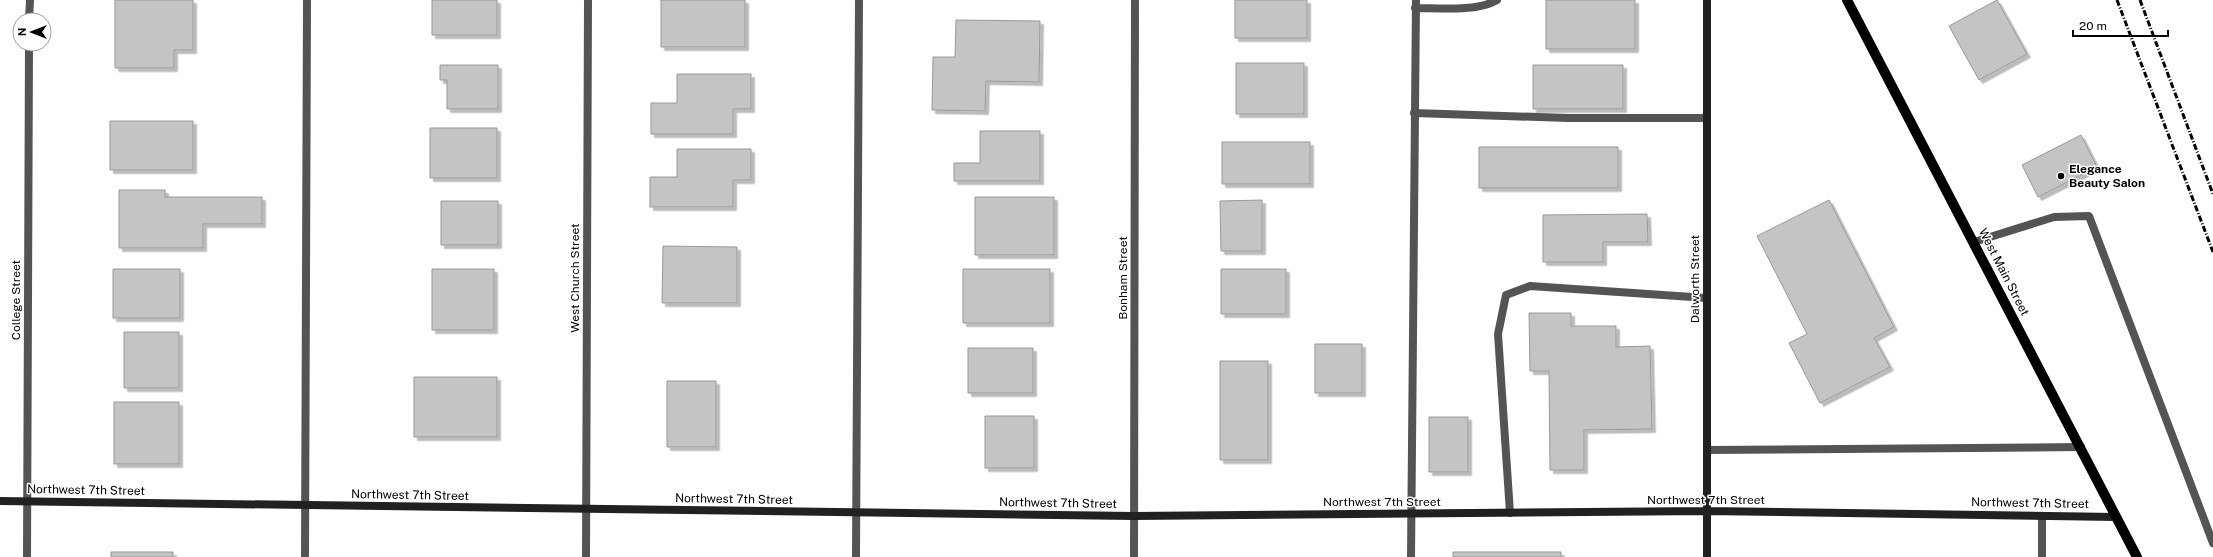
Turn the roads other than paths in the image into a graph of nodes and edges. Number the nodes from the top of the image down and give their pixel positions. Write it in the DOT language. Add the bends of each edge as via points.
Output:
graph roads {
  1 [pos="30,0"];
  2 [pos="307,0"];
  3 [pos="588,0"];
  4 [pos="859,0"];
  5 [pos="1135,0"];
  6 [pos="1497,0"];
  7 [pos="1707,0"];
  8 [pos="1848,0"];
  9 [pos="1416,4"];
  10 [pos="30,12"];
  11 [pos="29,52"];
  12 [pos="1414,113"];
  13 [pos="1707,118"];
  14 [pos="1974,242"];
  15 [pos="1707,298"];
  16 [pos="2081,448"];
  17 [pos="1707,450"];
  18 [pos="0,501"];
  19 [pos="28,501"];
  20 [pos="306,505"];
  21 [pos="586,510"];
  22 [pos="1707,511"];
  23 [pos="856,513"];
  24 [pos="1510,513"];
  25 [pos="1411,514"];
  26 [pos="1134,516"];
  27 [pos="2042,516"];
  28 [pos="2116,517"];
  29 [pos="2213,543"];
  30 [pos="27,557"];
  31 [pos="305,557"];
  32 [pos="586,557"];
  33 [pos="856,557"];
  34 [pos="1134,557"];
  35 [pos="1411,557"];
  36 [pos="1707,557"];
  37 [pos="2042,557"];
  38 [pos="2137,557"];
  1 -- 10 [label="street"];
  2 -- 20 [label="street"];
  3 -- 21 [label="street, West Church Street"];
  4 -- 23 [label="street"];
  5 -- 26 [label="street, Bonham Street"];
  6 -- 9 [label="street" via="1490,4 1452,9"];
  7 -- 13 [label="street, Dalworth Street"];
  8 -- 14 [label="main road, West Main Street"];
  9 -- 12 [label="street"];
  11 -- 19 [label="street, College Street"];
  12 -- 13 [label="street" via="1568,118"];
  12 -- 25 [label="street"];
  13 -- 15 [label="street, Dalworth Street"];
  14 -- 16 [label="main road, West Main Street"];
  14 -- 29 [label="street" via="2054,217 2089,216"];
  15 -- 17 [label="street, Dalworth Street"];
  15 -- 24 [label="street" via="1530,286 1506,295 1498,334"];
  16 -- 17 [label="street"];
  16 -- 28 [label="main road, West Main Street"];
  17 -- 22 [label="street, Dalworth Street"];
  18 -- 19 [label="street, Northwest 7th Street"];
  19 -- 20 [label="street, Northwest 7th Street"];
  19 -- 30 [label="street, College Street"];
  20 -- 21 [label="street, Northwest 7th Street"];
  20 -- 31 [label="street"];
  21 -- 23 [label="street, Northwest 7th Street"];
  21 -- 32 [label="street, West Church Street"];
  22 -- 24 [label="street, Northwest 7th Street"];
  22 -- 27 [label="street, Northwest 7th Street"];
  22 -- 36 [label="street, Dalworth Street"];
  23 -- 26 [label="street, Northwest 7th Street"];
  23 -- 33 [label="street"];
  24 -- 25 [label="street, Northwest 7th Street"];
  25 -- 26 [label="street, Northwest 7th Street"];
  25 -- 35 [label="street"];
  26 -- 34 [label="street, Bonham Street"];
  27 -- 28 [label="street, Northwest 7th Street"];
  27 -- 37 [label="street"];
  28 -- 38 [label="main road, West Main Street"];
}
